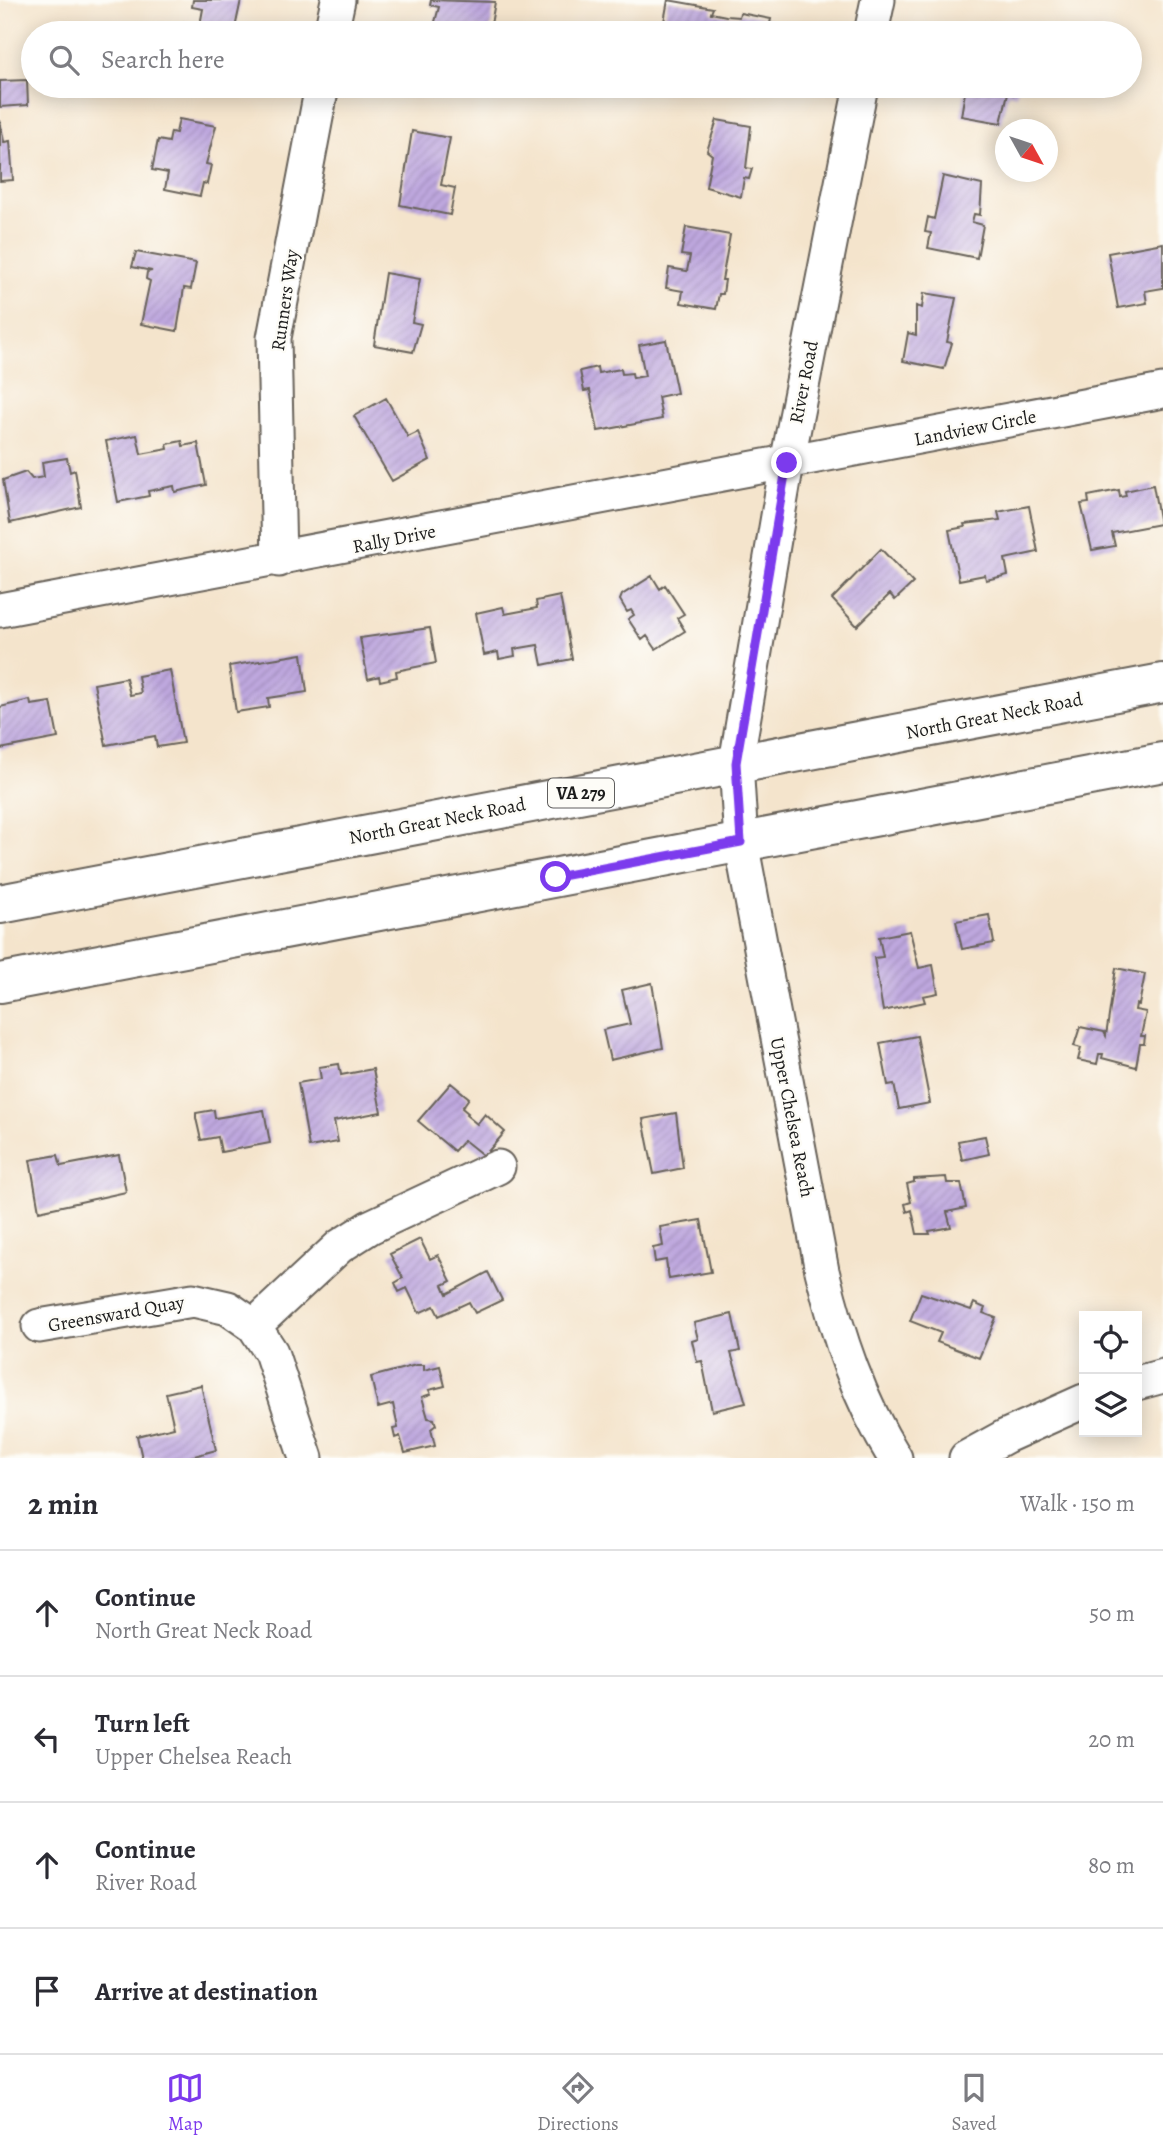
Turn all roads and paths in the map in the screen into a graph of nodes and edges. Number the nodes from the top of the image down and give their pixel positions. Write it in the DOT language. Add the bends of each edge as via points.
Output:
graph roads {
  1 [pos="338,0"];
  2 [pos="878,0"];
  3 [pos="334,21"];
  4 [pos="874,21"];
  5 [pos="320,98"];
  6 [pos="859,98"];
  7 [pos="1163,391"];
  8 [pos="787,463"];
  9 [pos="279,560"];
  10 [pos="0,610"];
  11 [pos="1163,683"];
  12 [pos="1163,762"];
  13 [pos="736,763"];
  14 [pos="741,842"];
  15 [pos="0,904"];
  16 [pos="0,983"];
  17 [pos="498,1167"];
  18 [pos="39,1326"];
  19 [pos="254,1326"];
  20 [pos="1163,1376"];
  21 [pos="1142,1381"];
  22 [pos="1079,1403"];
  23 [pos="306,1458"];
  24 [pos="895,1458"];
  25 [pos="966,1458"];
  1 -- 3 [label="street"];
  2 -- 4 [label="street"];
  5 -- 9 [label="street, Runners Way" via="274,338"];
  6 -- 8 [label="street, River Road"];
  7 -- 8 [label="street, Landview Circle"];
  8 -- 9 [label="street, Rally Drive"];
  8 -- 13 [label="street, River Road"];
  9 -- 10 [label="street, Rally Drive"];
  11 -- 13 [label="main road, North Great Neck Road / VA 279"];
  12 -- 14 [label="main road"];
  13 -- 14 [label="street, Upper Chelsea Reach"];
  13 -- 15 [label="main road, North Great Neck Road / VA 279"];
  14 -- 16 [label="main road"];
  14 -- 24 [label="street, Upper Chelsea Reach" via="827,1295 857,1385"];
  17 -- 19 [label="street" via="370,1227 340,1246"];
  18 -- 19 [label="street, Greensward Quay" via="194,1300 228,1308"];
  19 -- 23 [label="street, Greensward Quay" via="271,1352"];
  20 -- 21 [label="street"];
  22 -- 25 [label="street"];
}
